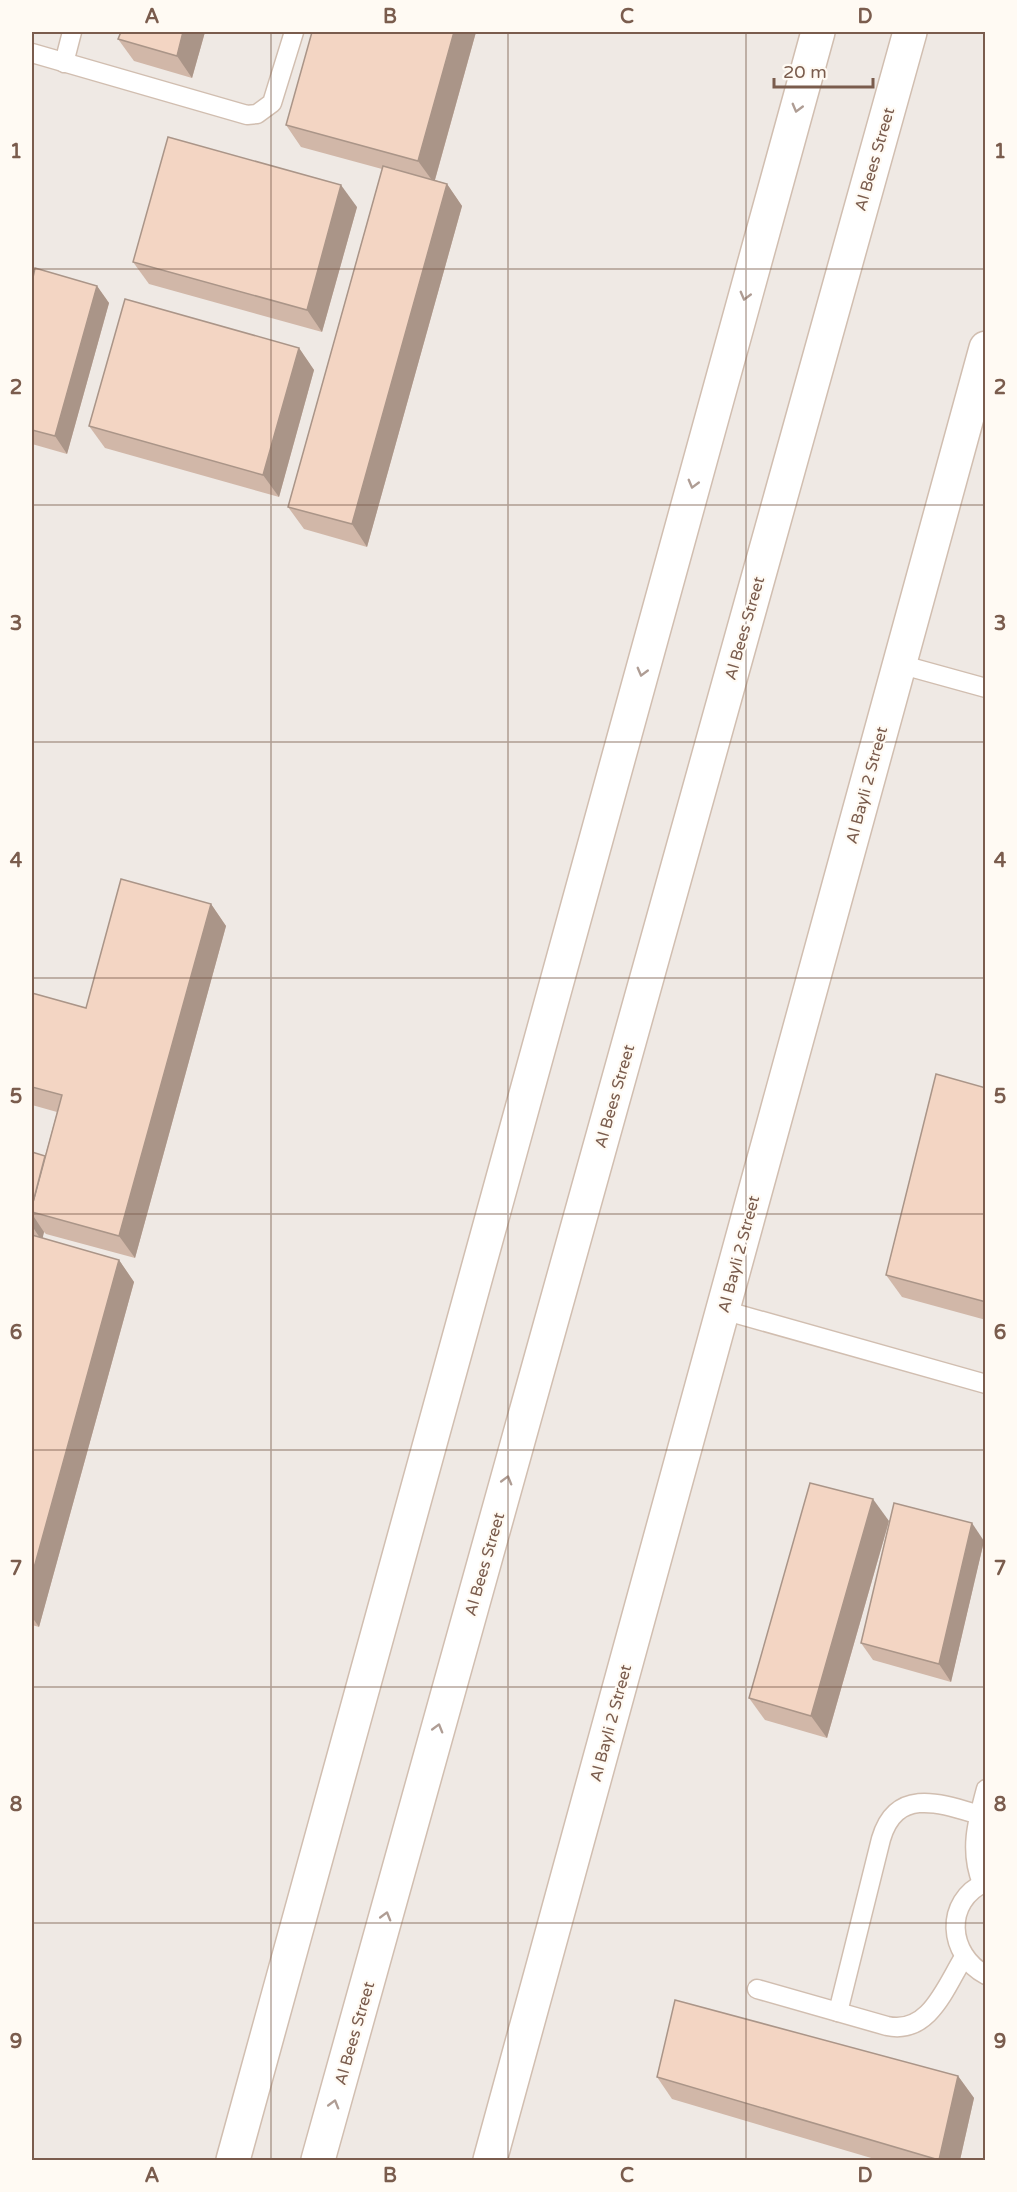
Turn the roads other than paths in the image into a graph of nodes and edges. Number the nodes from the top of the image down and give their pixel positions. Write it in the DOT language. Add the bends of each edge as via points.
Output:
graph roads {
  1 [pos="72,32"];
  2 [pos="294,32"];
  3 [pos="818,32"];
  4 [pos="910,32"];
  5 [pos="32,53"];
  6 [pos="64,63"];
  7 [pos="983,365"];
  8 [pos="899,664"];
  9 [pos="986,688"];
  10 [pos="723,1310"];
  11 [pos="986,1384"];
  12 [pos="986,1789"];
  13 [pos="982,1816"];
  14 [pos="984,1883"];
  15 [pos="964,1958"];
  16 [pos="986,1975"];
  17 [pos="757,1989"];
  18 [pos="838,2012"];
  19 [pos="233,2160"];
  20 [pos="318,2160"];
  21 [pos="490,2160"];
  1 -- 6 [label="lane"];
  2 -- 6 [label="lane" via="272,104 248,116"];
  3 -- 19 [label="street, one-way"];
  20 -- 4 [label="street, Al Bees Street, one-way"];
  5 -- 6 [label="lane"];
  7 -- 8 [label="street, Al Bayli 2 Street"];
  8 -- 9 [label="lane"];
  8 -- 10 [label="street, Al Bayli 2 Street"];
  10 -- 11 [label="lane"];
  10 -- 21 [label="street, Al Bayli 2 Street"];
  12 -- 13 [label="lane"];
  13 -- 14 [label="lane" via="974,1844 977,1871"];
  13 -- 18 [label="lane" via="928,1802 902,1807 892,1816 881,1839"];
  14 -- 15 [label="lane" via="962,1902 956,1916 957,1944"];
  15 -- 16 [label="lane"];
  15 -- 18 [label="lane" via="927,2016 918,2023 898,2028"];
  17 -- 18 [label="lane"];
}
